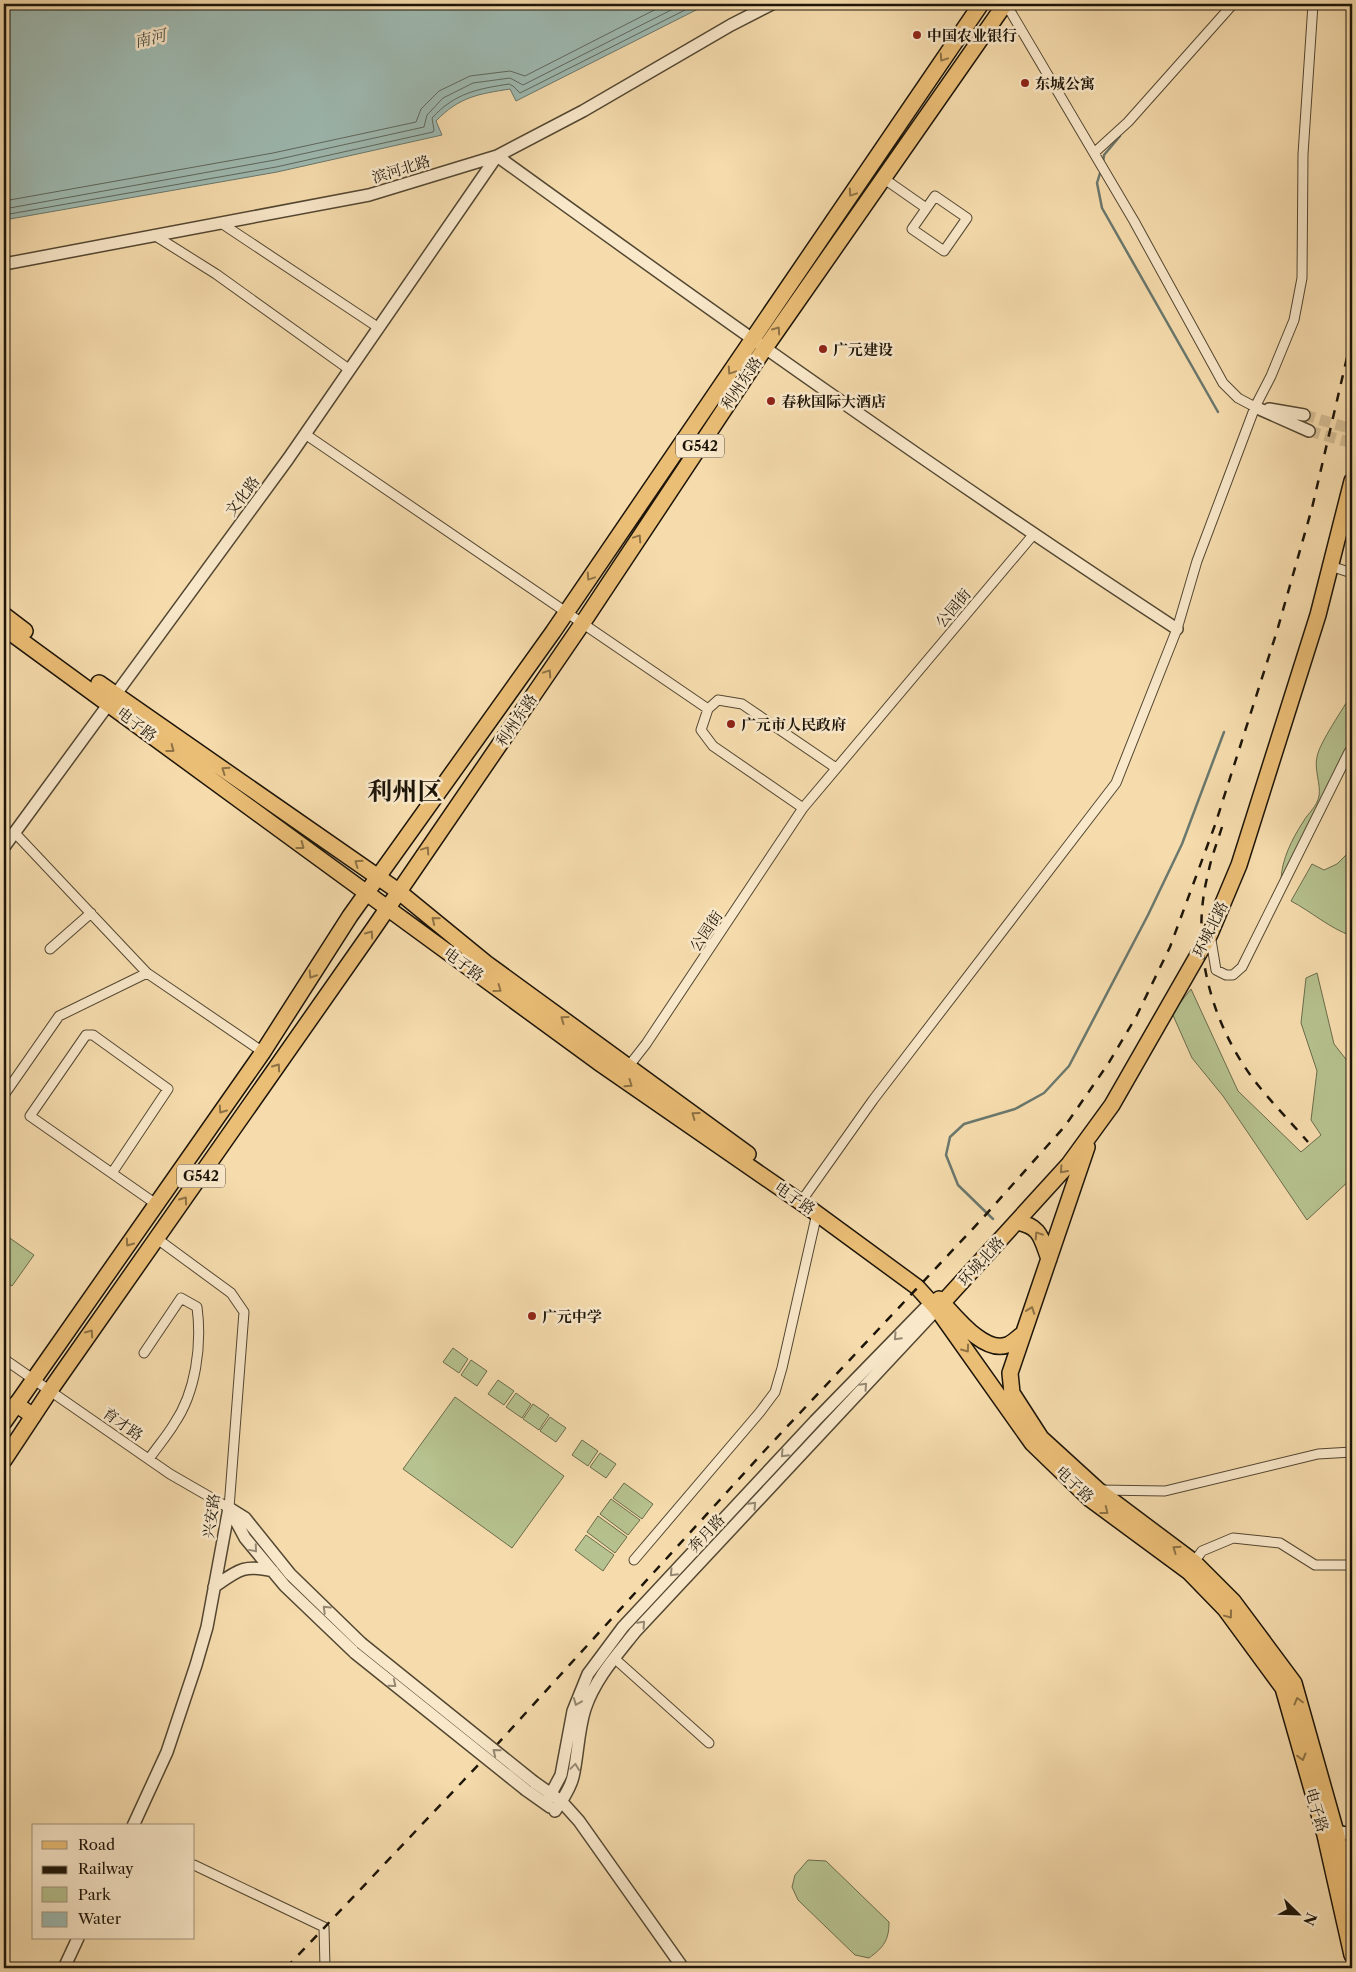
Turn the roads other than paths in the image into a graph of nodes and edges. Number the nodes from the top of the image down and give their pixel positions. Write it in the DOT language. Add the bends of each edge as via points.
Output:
graph roads {
  1 [pos="772,4"];
  2 [pos="981,4"];
  3 [pos="1005,4"];
  4 [pos="1233,4"];
  5 [pos="1313,4"];
  6 [pos="1094,153"];
  7 [pos="497,156"];
  8 [pos="883,178"];
  9 [pos="926,208"];
  10 [pos="221,222"];
  11 [pos="154,235"];
  12 [pos="4,264"];
  13 [pos="379,328"];
  14 [pos="759,343"];
  15 [pos="350,370"];
  16 [pos="1255,407"];
  17 [pos="1304,415"];
  18 [pos="1308,431"];
  19 [pos="306,434"];
  20 [pos="1352,481"];
  21 [pos="1033,535"];
  22 [pos="1330,566"];
  23 [pos="1352,573"];
  24 [pos="566,613"];
  25 [pos="4,616"];
  26 [pos="582,624"];
  27 [pos="4,628"];
  28 [pos="1177,629"];
  29 [pos="111,698"];
  30 [pos="708,709"];
  31 [pos="1349,752"];
  32 [pos="836,768"];
  33 [pos="802,808"];
  34 [pos="14,832"];
  35 [pos="4,847"];
  36 [pos="378,876"];
  37 [pos="398,891"];
  38 [pos="366,894"];
  39 [pos="387,909"];
  40 [pos="91,913"];
  41 [pos="1210,934"];
  42 [pos="50,949"];
  43 [pos="146,973"];
  44 [pos="263,1052"];
  45 [pos="628,1066"];
  46 [pos="4,1095"];
  47 [pos="1093,1131"];
  48 [pos="112,1173"];
  49 [pos="805,1196"];
  50 [pos="156,1204"];
  51 [pos="817,1213"];
  52 [pos="1016,1222"];
  53 [pos="156,1238"];
  54 [pos="1049,1260"];
  55 [pos="956,1289"];
  56 [pos="937,1305"];
  57 [pos="967,1329"];
  58 [pos="1023,1334"];
  59 [pos="58,1343"];
  60 [pos="144,1353"];
  61 [pos="75,1355"];
  62 [pos="4,1359"];
  63 [pos="34,1379"];
  64 [pos="51,1389"];
  65 [pos="16,1404"];
  66 [pos="33,1416"];
  67 [pos="4,1422"];
  68 [pos="1352,1452"];
  69 [pos="149,1459"];
  70 [pos="4,1460"];
  71 [pos="1098,1490"];
  72 [pos="229,1508"];
  73 [pos="634,1560"];
  74 [pos="1194,1562"];
  75 [pos="1352,1565"];
  76 [pos="273,1571"];
  77 [pos="214,1587"];
  78 [pos="614,1658"];
  79 [pos="709,1743"];
  80 [pos="530,1786"];
  81 [pos="553,1802"];
  82 [pos="134,1824"];
  83 [pos="1331,1834"];
  84 [pos="1352,1834"];
  85 [pos="1352,1838"];
  86 [pos="195,1866"];
  87 [pos="1352,1900"];
  88 [pos="77,1940"];
  89 [pos="1352,1955"];
  90 [pos="64,1968"];
  91 [pos="325,1968"];
  92 [pos="683,1968"];
  1 -- 7 [label="street, 滨河北路" via="584,111"];
  2 -- 14 [label="main road, 利州东路 / G542, one-way"];
  3 -- 6 [label="street"];
  3 -- 8 [label="main road, 利州东路 / G542"];
  4 -- 6 [label="street" via="1128,122"];
  5 -- 16 [label="street" via="1303,154 1302,278 1294,320"];
  6 -- 16 [label="street" via="1223,383 1238,398"];
  7 -- 10 [label="street, 滨河北路" via="369,195"];
  7 -- 13 [label="street, 文化路"];
  7 -- 14 [label="street"];
  8 -- 9 [label="street"];
  14 -- 8 [label="main road, 利州东路 / G542, one-way"];
  9 -- 9 [label="street" via="912,229 944,251 967,218 935,196"];
  10 -- 11 [label="street, 滨河北路"];
  10 -- 13 [label="street"];
  11 -- 12 [label="street, 滨河北路"];
  11 -- 15 [label="street" via="216,274"];
  13 -- 15 [label="street, 文化路"];
  14 -- 21 [label="street"];
  14 -- 24 [label="main road, 利州东路 / G542, one-way"];
  26 -- 14 [label="main road, 利州东路 / G542, one-way"];
  15 -- 19 [label="street, 文化路"];
  16 -- 17 [label="street"];
  16 -- 18 [label="street"];
  16 -- 28 [label="street" via="1198,561"];
  19 -- 24 [label="street"];
  19 -- 29 [label="street, 文化路"];
  20 -- 22 [label="main road, 环城北路"];
  21 -- 28 [label="street"];
  21 -- 32 [label="street, 公园街"];
  22 -- 23 [label="street"];
  22 -- 41 [label="main road, 环城北路" via="1318,615 1239,865"];
  24 -- 26 [label="street"];
  24 -- 36 [label="main road, 利州东路 / G542"];
  25 -- 29 [label="main road, 电子路"];
  26 -- 30 [label="street"];
  37 -- 26 [label="main road, 利州东路 / G542, one-way"];
  27 -- 29 [label="main road, 电子路"];
  28 -- 49 [label="street" via="1116,784 873,1100"];
  29 -- 34 [label="street, 文化路"];
  36 -- 29 [label="main road, 电子路, one-way"];
  29 -- 38 [label="main road, 电子路, one-way"];
  30 -- 32 [label="street" via="718,700 742,704"];
  30 -- 33 [label="street" via="701,730 713,746"];
  31 -- 41 [label="street" via="1237,973 1226,975 1216,970"];
  32 -- 33 [label="street, 公园街"];
  33 -- 45 [label="street, 公园街" via="646,1044"];
  34 -- 35 [label="street, 文化路"];
  34 -- 40 [label="street"];
  36 -- 37 [label="main road, 电子路"];
  36 -- 38 [label="main road, G542"];
  37 -- 39 [label="main road, G542"];
  45 -- 37 [label="main road, 电子路, one-way" via="486,963"];
  38 -- 39 [label="main road, 电子路"];
  38 -- 44 [label="main road, G542, one-way"];
  39 -- 51 [label="main road, 电子路, one-way" via="598,1062"];
  53 -- 39 [label="main road, G542, one-way"];
  40 -- 42 [label="street"];
  40 -- 43 [label="street"];
  41 -- 47 [label="main road, 环城北路" via="1112,1105"];
  43 -- 44 [label="street"];
  43 -- 46 [label="street" via="59,1016"];
  44 -- 50 [label="main road, G542, one-way"];
  49 -- 45 [label="main road, 电子路, one-way"];
  47 -- 52 [label="main road, 环城北路, one-way" via="1069,1164"];
  47 -- 54 [label="main road, 电子路"];
  48 -- 48 [label="street" via="168,1089 93,1035 86,1035 30,1116"];
  48 -- 50 [label="street"];
  49 -- 56 [label="main road, 电子路" via="922,1281"];
  50 -- 59 [label="main road, G542, one-way"];
  51 -- 56 [label="main road, 电子路"];
  51 -- 73 [label="street" via="775,1392"];
  54 -- 52 [label="main road, one-way" via="1039,1233 1029,1224"];
  52 -- 55 [label="main road, 环城北路"];
  61 -- 53 [label="main road, G542, one-way"];
  53 -- 72 [label="street, 兴安路" via="231,1293 244,1312"];
  58 -- 54 [label="main road, 电子路, one-way"];
  55 -- 56 [label="main road, 环城北路"];
  55 -- 57 [label="main road" via="956,1302"];
  56 -- 57 [label="main road"];
  78 -- 56 [label="street, 奔月路, one-way"];
  56 -- 81 [label="street, one-way" via="802,1435 601,1654 588,1674 573,1711 562,1775"];
  56 -- 83 [label="main road, 电子路, one-way" via="1010,1415 1032,1442 1090,1499 1189,1572 1225,1609 1283,1688"];
  57 -- 58 [label="main road" via="993,1345 1006,1346"];
  58 -- 71 [label="main road, 电子路" via="1010,1373 1012,1393 1042,1438"];
  59 -- 61 [label="main road"];
  59 -- 63 [label="main road, G542"];
  60 -- 69 [label="street" via="181,1298 197,1307 198,1353 190,1390 176,1423"];
  61 -- 64 [label="main road, G542"];
  62 -- 63 [label="street, 育才路"];
  63 -- 64 [label="street, 育才路"];
  63 -- 65 [label="main road, G542"];
  64 -- 66 [label="main road, G542"];
  64 -- 69 [label="street, 育才路"];
  65 -- 66 [label="main road"];
  65 -- 67 [label="main road, G542"];
  66 -- 70 [label="main road, G542"];
  68 -- 71 [label="street" via="1318,1454 1165,1491"];
  69 -- 72 [label="street, 育才路"];
  74 -- 71 [label="main road, 电子路, one-way"];
  72 -- 76 [label="street, one-way" via="245,1538"];
  72 -- 77 [label="street, 兴安路"];
  80 -- 72 [label="street, one-way, bridge" via="361,1643 290,1574 245,1518"];
  74 -- 75 [label="street" via="1202,1551 1232,1538 1280,1543 1315,1565"];
  83 -- 74 [label="main road, 电子路, one-way" via="1294,1683 1233,1601"];
  76 -- 77 [label="street" via="252,1567 239,1569"];
  76 -- 80 [label="street, one-way, bridge" via="355,1653"];
  77 -- 82 [label="street, 兴安路" via="198,1658 168,1752"];
  78 -- 79 [label="street"];
  81 -- 78 [label="street, 奔月路, one-way" via="573,1778 585,1709 599,1679"];
  80 -- 81 [label="street"];
  81 -- 92 [label="street" via="579,1821"];
  83 -- 84 [label="main road"];
  83 -- 85 [label="main road"];
  83 -- 87 [label="main road, 电子路"];
  83 -- 89 [label="main road, 电子路"];
  86 -- 91 [label="street" via="324,1927"];
  88 -- 90 [label="street"];
}
